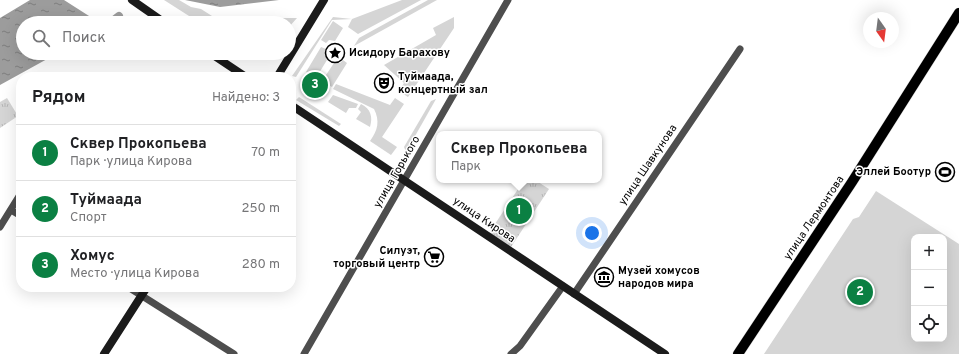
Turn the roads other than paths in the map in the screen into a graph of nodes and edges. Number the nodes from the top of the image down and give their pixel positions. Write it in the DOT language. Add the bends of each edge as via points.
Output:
graph roads {
  1 [pos="132,0"];
  2 [pos="324,0"];
  3 [pos="508,0"];
  4 [pos="959,13"];
  5 [pos="155,16"];
  6 [pos="296,46"];
  7 [pos="740,49"];
  8 [pos="220,60"];
  9 [pos="287,60"];
  10 [pos="238,72"];
  11 [pos="280,72"];
  12 [pos="296,108"];
  13 [pos="405,180"];
  14 [pos="16,202"];
  15 [pos="11,210"];
  16 [pos="16,213"];
  17 [pos="0,227"];
  18 [pos="563,286"];
  19 [pos="136,292"];
  20 [pos="144,292"];
  21 [pos="574,294"];
  22 [pos="142,296"];
  23 [pos="104,354"];
  24 [pos="234,354"];
  25 [pos="304,354"];
  26 [pos="511,354"];
  27 [pos="664,354"];
  28 [pos="738,354"];
  1 -- 5 [label="main road"];
  2 -- 6 [label="main road"];
  3 -- 13 [label="street, улица Горького"];
  4 -- 28 [label="main road, улица Лермонтова" via="852,182"];
  7 -- 21 [label="street, улица Шавкунова"];
  8 -- 10 [label="main road"];
  9 -- 11 [label="main road"];
  12 -- 13 [label="main road, улица Кирова"];
  13 -- 18 [label="main road, улица Кирова"];
  13 -- 25 [label="street, улица Горького"];
  14 -- 15 [label="street"];
  15 -- 16 [label="street"];
  15 -- 17 [label="street"];
  18 -- 21 [label="main road, улица Кирова"];
  18 -- 26 [label="street" via="520,346"];
  19 -- 22 [label="street"];
  20 -- 22 [label="main road"];
  21 -- 27 [label="main road, улица Кирова"];
  22 -- 23 [label="main road"];
  22 -- 24 [label="street"];
}
